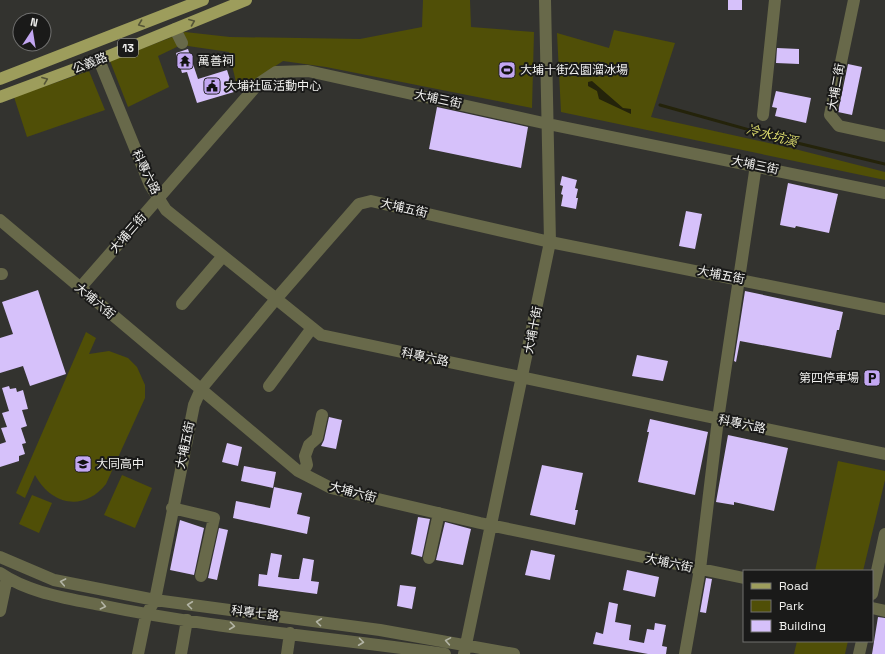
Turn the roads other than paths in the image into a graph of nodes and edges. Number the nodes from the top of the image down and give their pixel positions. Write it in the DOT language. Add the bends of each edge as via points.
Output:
graph roads {
  1 [pos="203,0"];
  2 [pos="246,0"];
  3 [pos="545,0"];
  4 [pos="775,0"];
  5 [pos="854,0"];
  6 [pos="175,29"];
  7 [pos="182,43"];
  8 [pos="99,60"];
  9 [pos="2,79"];
  10 [pos="4,96"];
  11 [pos="763,115"];
  12 [pos="548,124"];
  13 [pos="885,136"];
  14 [pos="756,165"];
  15 [pos="885,193"];
  16 [pos="159,199"];
  17 [pos="0,220"];
  18 [pos="550,242"];
  19 [pos="223,256"];
  20 [pos="738,278"];
  21 [pos="80,288"];
  22 [pos="276,299"];
  23 [pos="182,304"];
  24 [pos="885,309"];
  25 [pos="312,328"];
  26 [pos="524,377"];
  27 [pos="269,386"];
  28 [pos="201,389"];
  29 [pos="322,415"];
  30 [pos="718,419"];
  31 [pos="885,454"];
  32 [pos="302,473"];
  33 [pos="172,508"];
  34 [pos="439,513"];
  35 [pos="491,525"];
  36 [pos="885,534"];
  37 [pos="0,557"];
  38 [pos="429,558"];
  39 [pos="882,560"];
  40 [pos="700,569"];
  41 [pos="4,576"];
  42 [pos="201,576"];
  43 [pos="743,578"];
  44 [pos="873,591"];
  45 [pos="155,600"];
  46 [pos="873,608"];
  47 [pos="0,611"];
  48 [pos="885,611"];
  49 [pos="146,614"];
  50 [pos="187,620"];
  51 [pos="290,633"];
  52 [pos="862,642"];
  53 [pos="466,649"];
  54 [pos="138,654"];
  55 [pos="181,654"];
  56 [pos="287,654"];
  57 [pos="445,654"];
  58 [pos="514,654"];
  59 [pos="686,654"];
  60 [pos="859,654"];
  1 -- 9 [label="main road, 公義路 / 13, one-way"];
  6 -- 2 [label="main road, 公義路 / 13, one-way"];
  3 -- 12 [label="street, 大埔十街"];
  4 -- 11 [label="street"];
  5 -- 13 [label="street, 大埔二街" via="830,115 839,126"];
  6 -- 7 [label="street"];
  6 -- 8 [label="main road, 公義路 / 13"];
  10 -- 8 [label="main road, 公義路 / 13, one-way"];
  8 -- 16 [label="street, 科專六路" via="150,185"];
  12 -- 14 [label="street, 大埔三街"];
  12 -- 16 [label="street, 大埔三街" via="308,71 276,72 258,84"];
  12 -- 18 [label="street, 大埔十街"];
  14 -- 15 [label="street, 大埔三街"];
  14 -- 20 [label="street"];
  16 -- 19 [label="street, 科專六路" via="166,210"];
  16 -- 21 [label="street, 大埔三街"];
  17 -- 21 [label="street, 大埔六街"];
  18 -- 20 [label="street, 大埔五街"];
  18 -- 22 [label="street, 大埔五街" via="371,201 360,204"];
  18 -- 26 [label="street, 大埔十街"];
  19 -- 22 [label="street, 科專六路"];
  19 -- 23 [label="street"];
  20 -- 24 [label="street, 大埔五街"];
  20 -- 30 [label="street"];
  21 -- 28 [label="street, 大埔六街"];
  22 -- 25 [label="street, 科專六路"];
  22 -- 28 [label="street, 大埔五街"];
  25 -- 26 [label="street, 科專六路" via="321,335"];
  25 -- 27 [label="street"];
  26 -- 30 [label="street, 科專六路"];
  26 -- 35 [label="street, 大埔十街"];
  28 -- 32 [label="street, 大埔六街"];
  28 -- 33 [label="street, 大埔五街" via="194,405"];
  29 -- 32 [label="street" via="317,438 309,445 305,456 307,465"];
  30 -- 31 [label="street, 科專六路"];
  30 -- 40 [label="street"];
  32 -- 34 [label="street, 大埔六街" via="331,488"];
  33 -- 42 [label="street" via="214,518"];
  33 -- 45 [label="street, 大埔五街"];
  34 -- 35 [label="street, 大埔六街"];
  34 -- 38 [label="street"];
  35 -- 40 [label="street, 大埔六街"];
  35 -- 53 [label="street, 大埔十街"];
  36 -- 39 [label="street"];
  45 -- 37 [label="street, 科專七路, one-way" via="54,580"];
  39 -- 44 [label="street"];
  40 -- 43 [label="street, 大埔六街"];
  40 -- 59 [label="street"];
  41 -- 47 [label="street"];
  41 -- 49 [label="street, 科專七路, one-way" via="50,594"];
  45 -- 49 [label="street, 大埔五街"];
  53 -- 45 [label="street, 科專七路, one-way" via="380,630"];
  46 -- 48 [label="street"];
  49 -- 50 [label="street, 科專七路"];
  49 -- 54 [label="street, 大埔五街"];
  50 -- 51 [label="street, 科專七路, one-way"];
  50 -- 55 [label="street"];
  51 -- 56 [label="street"];
  51 -- 57 [label="street, 科專七路, one-way"];
  52 -- 60 [label="street"];
  53 -- 58 [label="street, 科專七路"];
}
